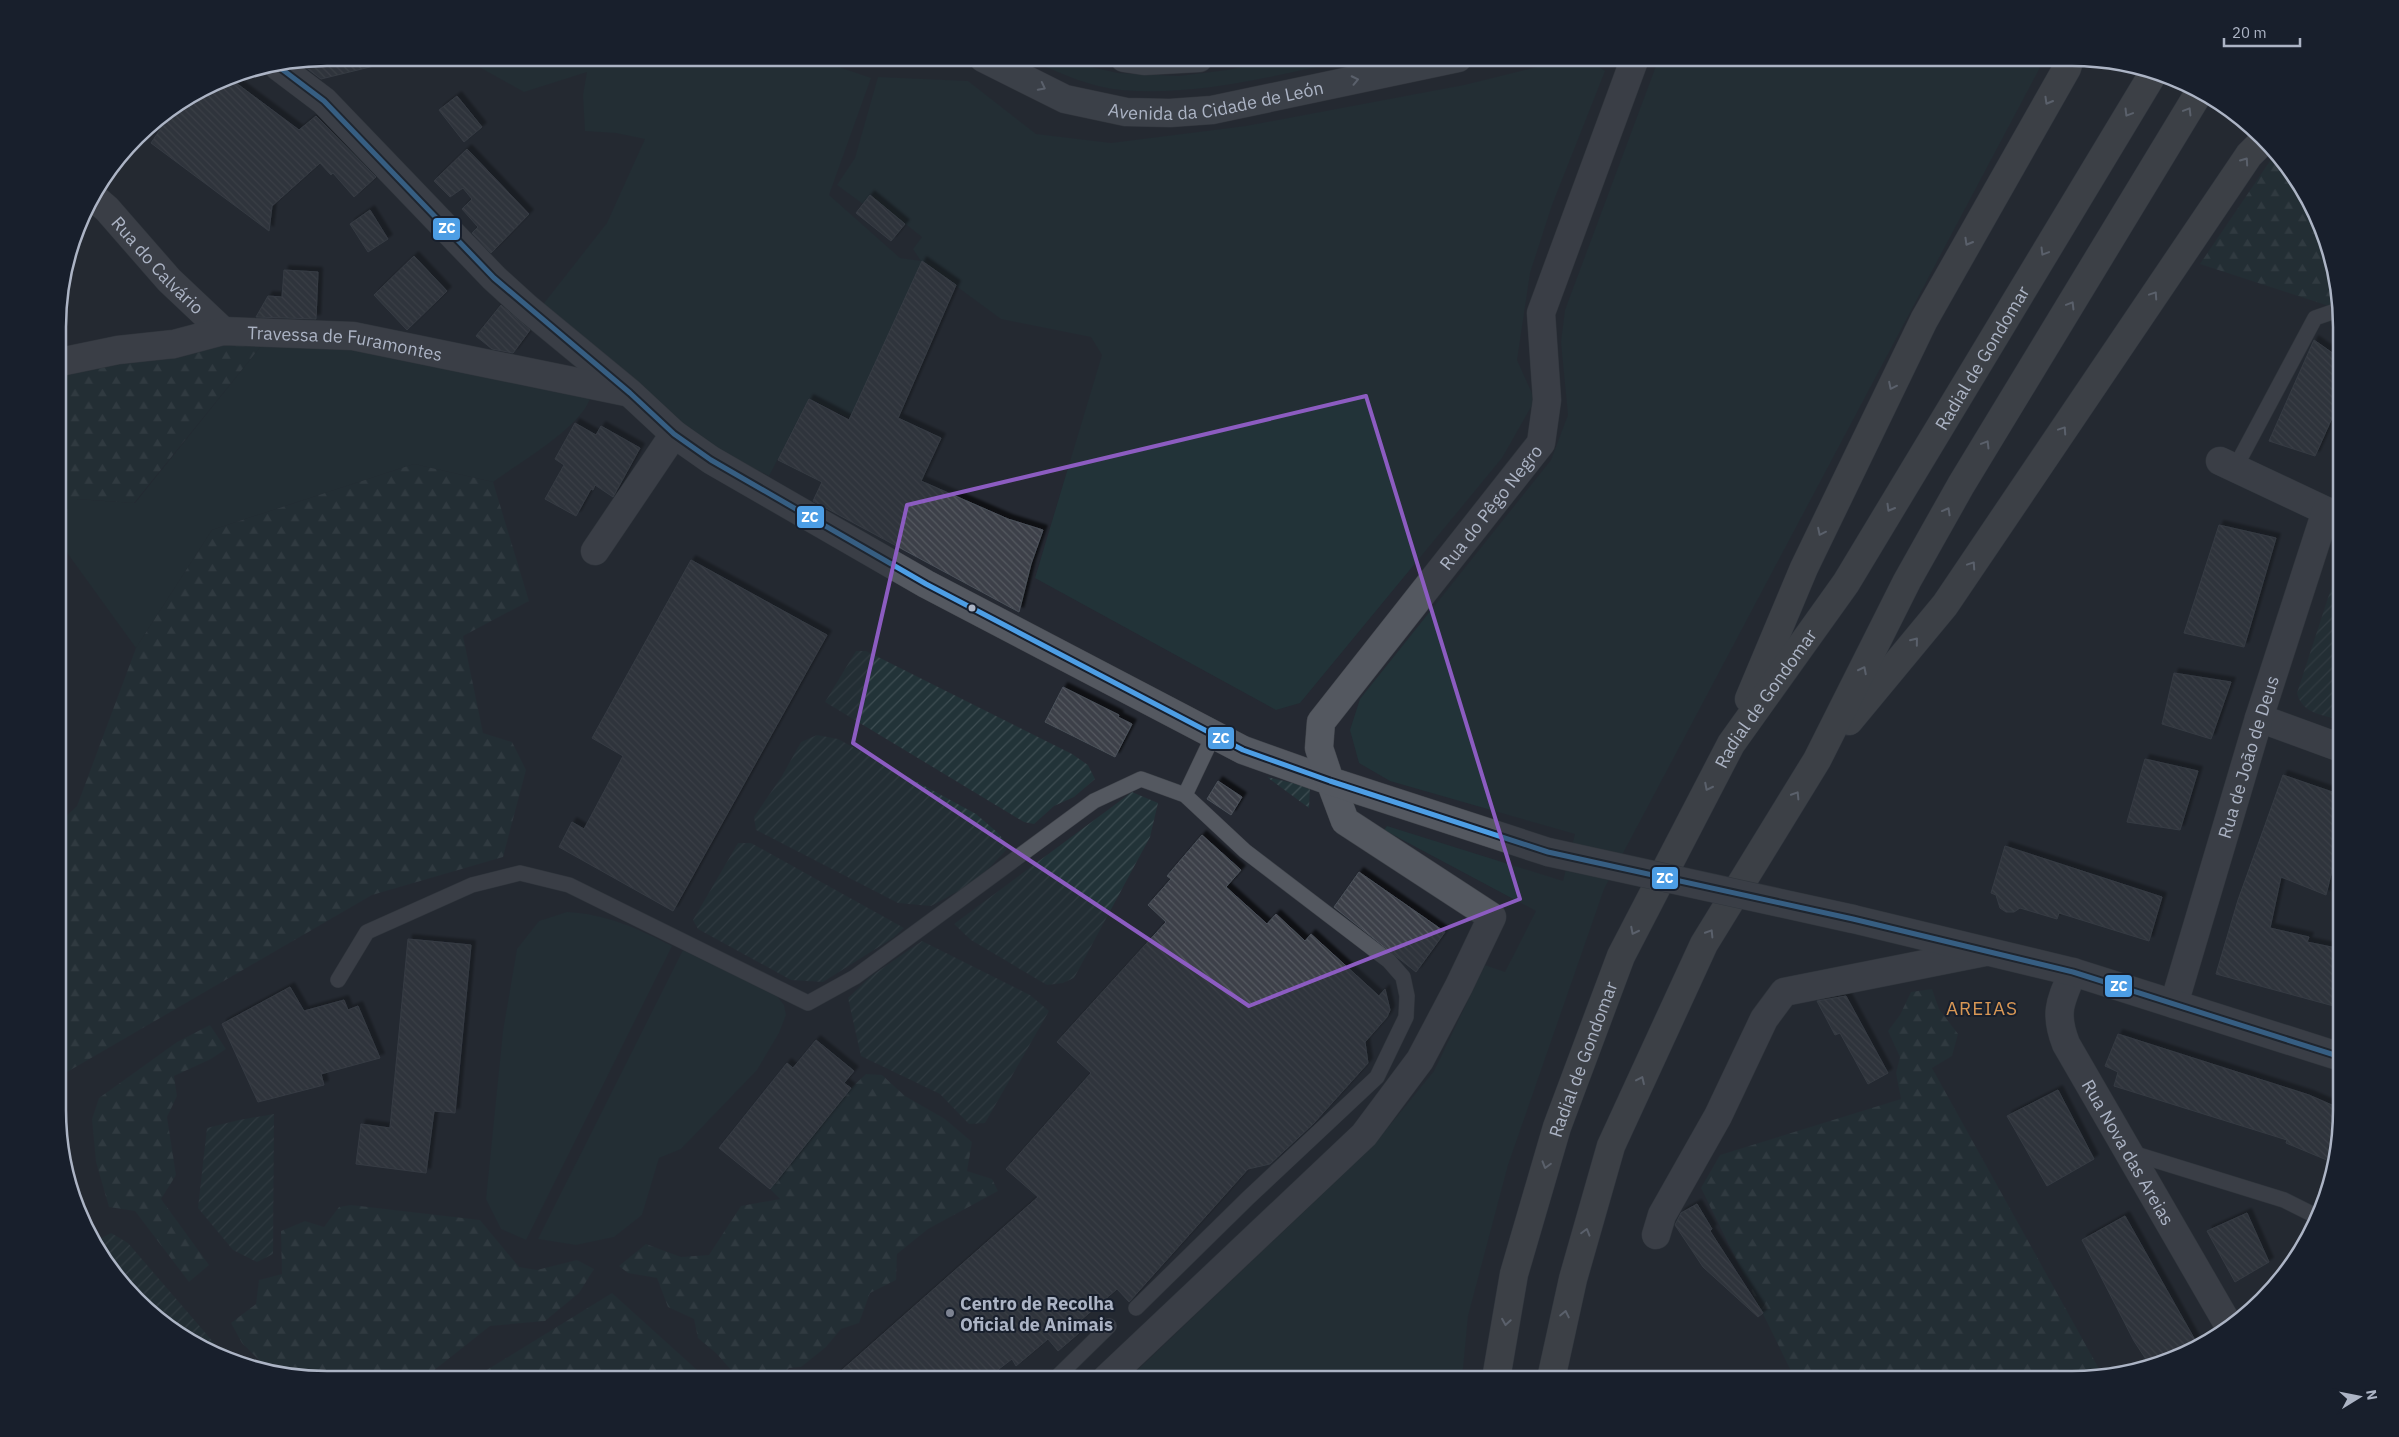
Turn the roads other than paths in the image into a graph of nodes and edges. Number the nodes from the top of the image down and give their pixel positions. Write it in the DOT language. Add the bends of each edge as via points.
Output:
graph roads {
  1 [pos="999,66"];
  2 [pos="1420,66"];
  3 [pos="1632,66"];
  4 [pos="2068,66"];
  5 [pos="283,70"];
  6 [pos="2150,78"];
  7 [pos="2196,98"];
  8 [pos="2258,146"];
  9 [pos="98,202"];
  10 [pos="2332,312"];
  11 [pos="223,331"];
  12 [pos="66,361"];
  13 [pos="630,393"];
  14 [pos="674,434"];
  15 [pos="2228,465"];
  16 [pos="2333,514"];
  17 [pos="2333,517"];
  18 [pos="595,551"];
  19 [pos="2259,718"];
  20 [pos="1214,734"];
  21 [pos="1730,744"];
  22 [pos="2333,745"];
  23 [pos="1817,760"];
  24 [pos="1330,781"];
  25 [pos="1185,796"];
  26 [pos="1986,952"];
  27 [pos="2073,972"];
  28 [pos="338,980"];
  29 [pos="2174,1004"];
  30 [pos="2333,1054"];
  31 [pos="2129,1152"];
  32 [pos="2311,1214"];
  33 [pos="1656,1235"];
  34 [pos="1136,1308"];
  35 [pos="2226,1321"];
  36 [pos="1109,1326"];
  37 [pos="1063,1371"];
  38 [pos="1114,1371"];
  39 [pos="1497,1371"];
  40 [pos="1553,1371"];
  1 -- 2 [label="main road, Avenida da Cidade de León, one-way" via="1065,99 1126,112 1170,113 1212,110"];
  3 -- 24 [label="street, Rua do Pêgo Negro" via="1541,313 1547,400 1541,443 1322,722 1319,748"];
  4 -- 21 [label="highway, one-way" via="1924,320 1804,568"];
  5 -- 13 [label="street" via="324,101 494,278"];
  6 -- 21 [label="highway, Radial de Gondomar, one-way" via="1846,583"];
  23 -- 7 [label="highway, one-way" via="1907,581 1961,485"];
  23 -- 8 [label="highway, one-way" via="1945,605"];
  9 -- 11 [label="street, Rua do Calvário" via="169,280"];
  10 -- 15 [label="lane" via="2315,318"];
  11 -- 12 [label="street, Travessa de Furamontes" via="174,344 118,350"];
  11 -- 13 [label="street, Travessa de Furamontes" via="353,336"];
  13 -- 14 [label="street"];
  14 -- 18 [label="street"];
  14 -- 20 [label="street" via="711,460 926,584"];
  15 -- 16 [label="street"];
  17 -- 19 [label="street, Rua de João de Deus"];
  19 -- 22 [label="street"];
  19 -- 29 [label="street, Rua de João de Deus"];
  20 -- 24 [label="street" via="1243,750"];
  20 -- 25 [label="lane"];
  21 -- 39 [label="highway, Radial de Gondomar, one-way" via="1621,956 1557,1127 1514,1274"];
  40 -- 23 [label="highway, one-way" via="1573,1279 1611,1146 1704,944"];
  24 -- 26 [label="street, bridge" via="1548,852"];
  24 -- 38 [label="street, Rua do Pêgo Negro" via="1345,821 1492,917 1420,1060 1364,1135"];
  25 -- 28 [label="lane" via="1140,779 1094,801 855,977 808,1003 569,885 520,873 472,885 368,932"];
  25 -- 34 [label="lane" via="1245,851 1389,961 1403,977 1407,996 1406,1017 1377,1077"];
  26 -- 27 [label="street"];
  26 -- 33 [label="street" via="1784,992 1764,1019 1718,1116 1662,1215"];
  27 -- 29 [label="street"];
  27 -- 31 [label="street, Rua Nova das Areias" via="2060,1001 2058,1025"];
  29 -- 30 [label="street"];
  31 -- 32 [label="lane" via="2284,1200"];
  31 -- 35 [label="street, Rua Nova das Areias"];
  36 -- 37 [label="lane"];
}
